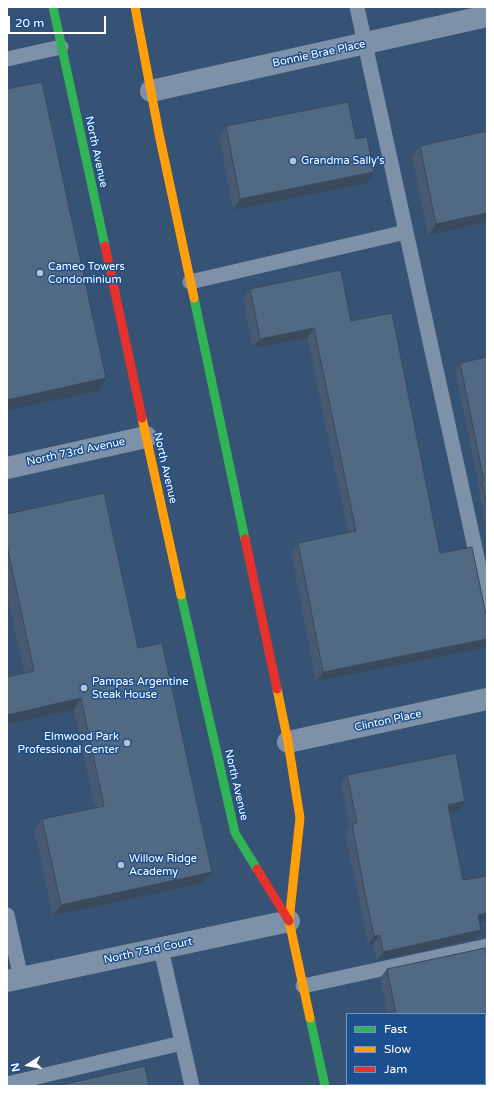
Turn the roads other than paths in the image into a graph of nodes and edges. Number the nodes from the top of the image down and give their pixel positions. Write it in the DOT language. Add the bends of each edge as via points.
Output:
graph roads {
  1 [pos="53,7"];
  2 [pos="135,7"];
  3 [pos="357,7"];
  4 [pos="487,16"];
  5 [pos="365,43"];
  6 [pos="61,47"];
  7 [pos="7,59"];
  8 [pos="151,91"];
  9 [pos="406,232"];
  10 [pos="190,282"];
  11 [pos="146,437"];
  12 [pos="7,468"];
  13 [pos="487,602"];
  14 [pos="487,699"];
  15 [pos="288,742"];
  16 [pos="7,915"];
  17 [pos="289,921"];
  18 [pos="487,946"];
  19 [pos="161,948"];
  20 [pos="14,980"];
  21 [pos="303,986"];
  22 [pos="182,1043"];
  23 [pos="7,1084"];
  24 [pos="192,1086"];
  25 [pos="325,1086"];
  1 -- 6 [label="main road, North Avenue"];
  2 -- 8 [label="main road, North Avenue"];
  3 -- 5 [label="lane"];
  4 -- 5 [label="street, Bonnie Brae Place"];
  5 -- 8 [label="street, Bonnie Brae Place"];
  5 -- 9 [label="lane"];
  6 -- 7 [label="lane"];
  6 -- 11 [label="main road, North Avenue"];
  8 -- 10 [label="main road, North Avenue"];
  9 -- 10 [label="lane"];
  9 -- 13 [label="lane"];
  10 -- 15 [label="main road, North Avenue"];
  11 -- 12 [label="street, North 73rd Avenue"];
  11 -- 17 [label="main road, North Avenue" via="235,833"];
  14 -- 15 [label="street, Clinton Place"];
  15 -- 17 [label="main road, North Avenue" via="300,818"];
  16 -- 20 [label="lane"];
  17 -- 19 [label="street, North 73rd Court"];
  17 -- 21 [label="main road, North Avenue"];
  18 -- 21 [label="lane"];
  19 -- 20 [label="street, North 73rd Court"];
  19 -- 22 [label="lane"];
  21 -- 25 [label="main road, North Avenue"];
  22 -- 23 [label="lane"];
  22 -- 24 [label="lane"];
}
